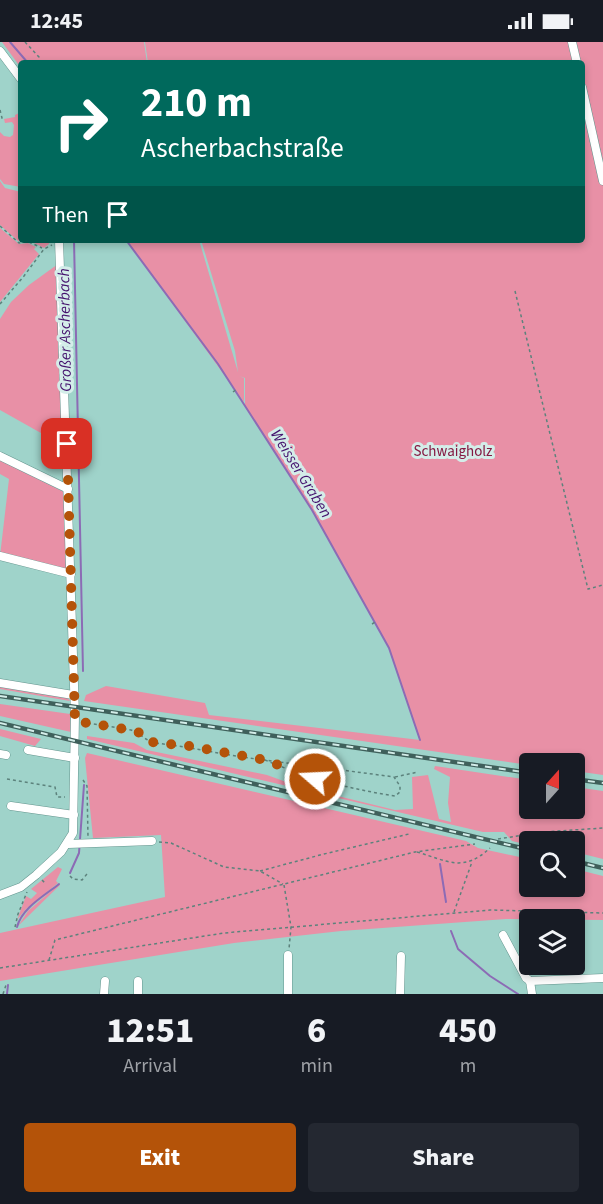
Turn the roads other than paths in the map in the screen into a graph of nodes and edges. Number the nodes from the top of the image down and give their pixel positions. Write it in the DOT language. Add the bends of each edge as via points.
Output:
graph roads {
  1 [pos="572,42"];
  2 [pos="0,51"];
  3 [pos="576,60"];
  4 [pos="18,75"];
  5 [pos="585,101"];
  6 [pos="603,182"];
  7 [pos="59,243"];
  8 [pos="0,456"];
  9 [pos="68,489"];
  10 [pos="0,556"];
  11 [pos="71,574"];
  12 [pos="0,683"];
  13 [pos="73,694"];
  14 [pos="28,750"];
  15 [pos="75,754"];
  16 [pos="11,806"];
  17 [pos="74,815"];
  18 [pos="152,841"];
  19 [pos="68,844"];
  20 [pos="0,895"];
  21 [pos="503,935"];
  22 [pos="288,955"];
  23 [pos="400,956"];
  24 [pos="603,978"];
  25 [pos="105,981"];
  26 [pos="138,981"];
  27 [pos="530,981"];
  28 [pos="104,994"];
  29 [pos="138,994"];
  30 [pos="288,994"];
  31 [pos="400,994"];
  32 [pos="532,994"];
  1 -- 3 [label="street"];
  2 -- 4 [label="street"];
  5 -- 6 [label="street"];
  7 -- 9 [label="street"];
  8 -- 9 [label="street"];
  9 -- 11 [label="street"];
  10 -- 11 [label="street"];
  11 -- 13 [label="street"];
  12 -- 13 [label="street"];
  13 -- 15 [label="street"];
  14 -- 15 [label="street"];
  15 -- 17 [label="street"];
  16 -- 17 [label="street"];
  17 -- 19 [label="street"];
  18 -- 19 [label="street"];
  19 -- 20 [label="street" via="21,887"];
  21 -- 27 [label="street"];
  22 -- 30 [label="street"];
  23 -- 31 [label="street"];
  24 -- 27 [label="street"];
  25 -- 28 [label="street"];
  26 -- 29 [label="street"];
  27 -- 32 [label="street"];
}
